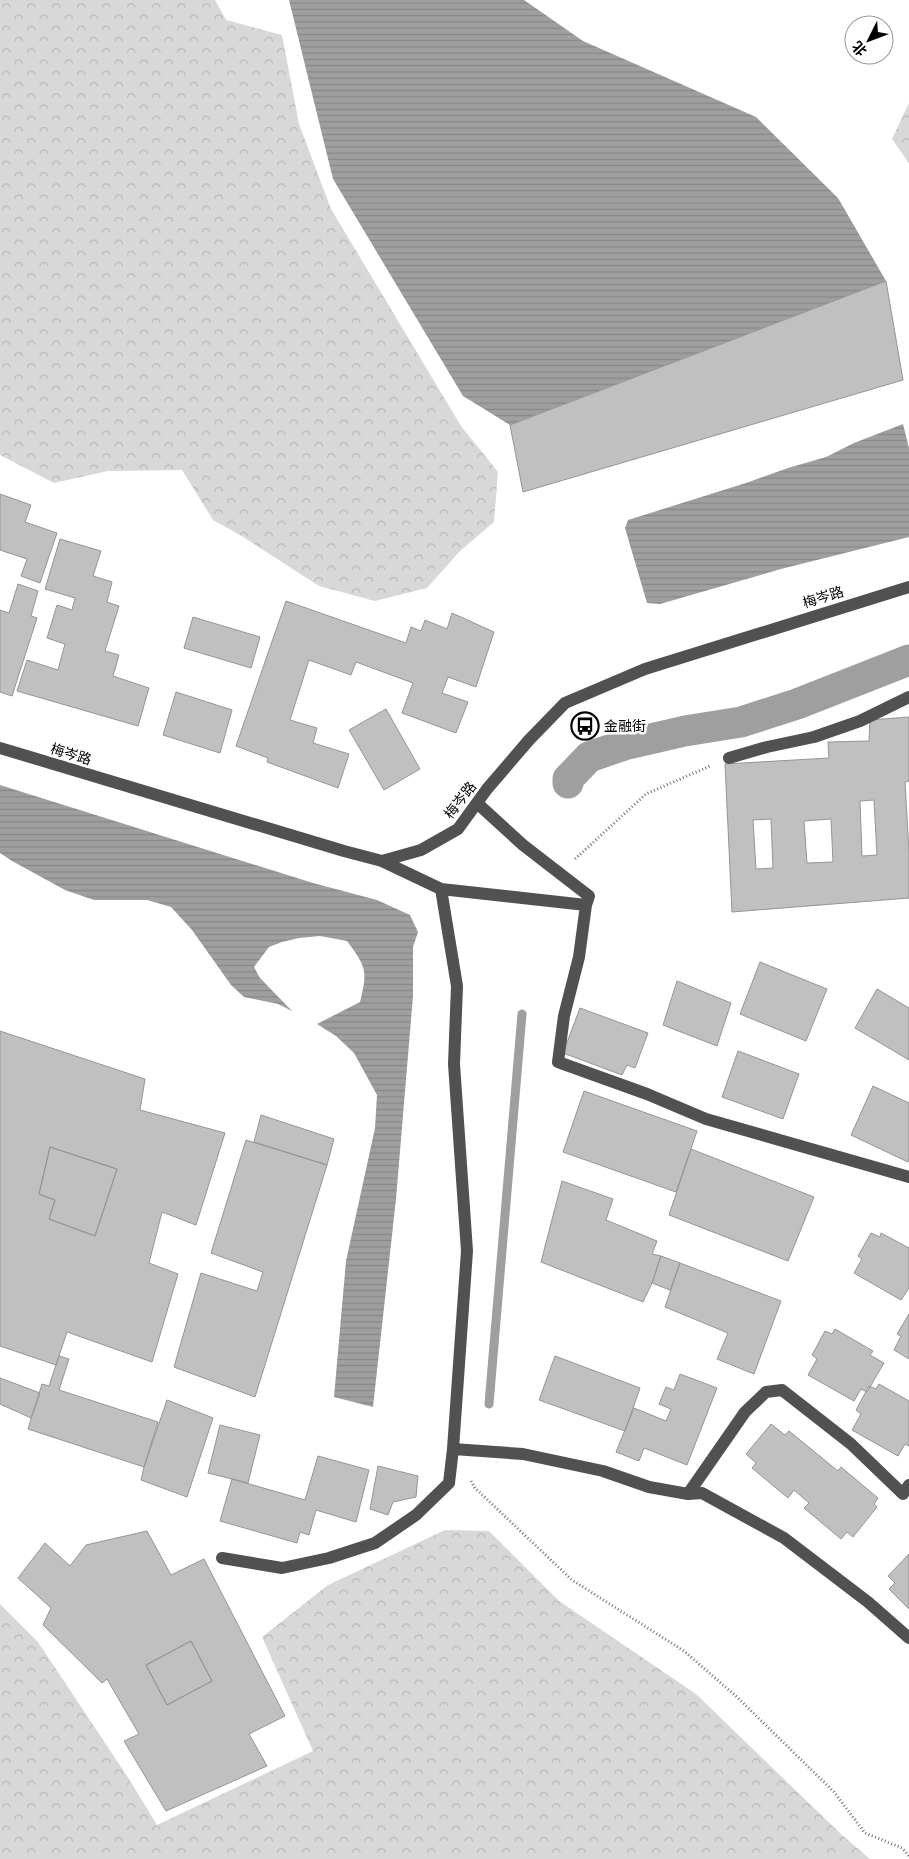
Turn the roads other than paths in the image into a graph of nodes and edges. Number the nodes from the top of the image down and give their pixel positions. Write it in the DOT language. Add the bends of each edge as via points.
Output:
graph roads {
  1 [pos="909,587"];
  2 [pos="909,697"];
  3 [pos="0,748"];
  4 [pos="729,758"];
  5 [pos="477,803"];
  6 [pos="382,861"];
  7 [pos="441,889"];
  8 [pos="586,906"];
  9 [pos="909,1177"];
  10 [pos="453,1449"];
  11 [pos="909,1485"];
  12 [pos="688,1494"];
  13 [pos="222,1558"];
  14 [pos="909,1638"];
  1 -- 5 [label="street, 梅岑路" via="645,669 565,703 529,740"];
  2 -- 4 [label="street" via="860,721 814,737"];
  3 -- 6 [label="street, 梅岑路"];
  5 -- 6 [label="street, 梅岑路" via="458,829 422,850"];
  5 -- 8 [label="street" via="523,845 589,896"];
  6 -- 7 [label="street"];
  7 -- 8 [label="street"];
  7 -- 10 [label="street" via="457,986 454,1064 467,1252"];
  8 -- 9 [label="street" via="558,1062 706,1119"];
  10 -- 12 [label="street" via="523,1454"];
  10 -- 13 [label="street" via="449,1483 416,1515 375,1542 329,1558 282,1568"];
  11 -- 12 [label="street" via="903,1494 851,1444 782,1390 766,1392 745,1412"];
  12 -- 14 [label="street" via="702,1493 784,1538"];
}
